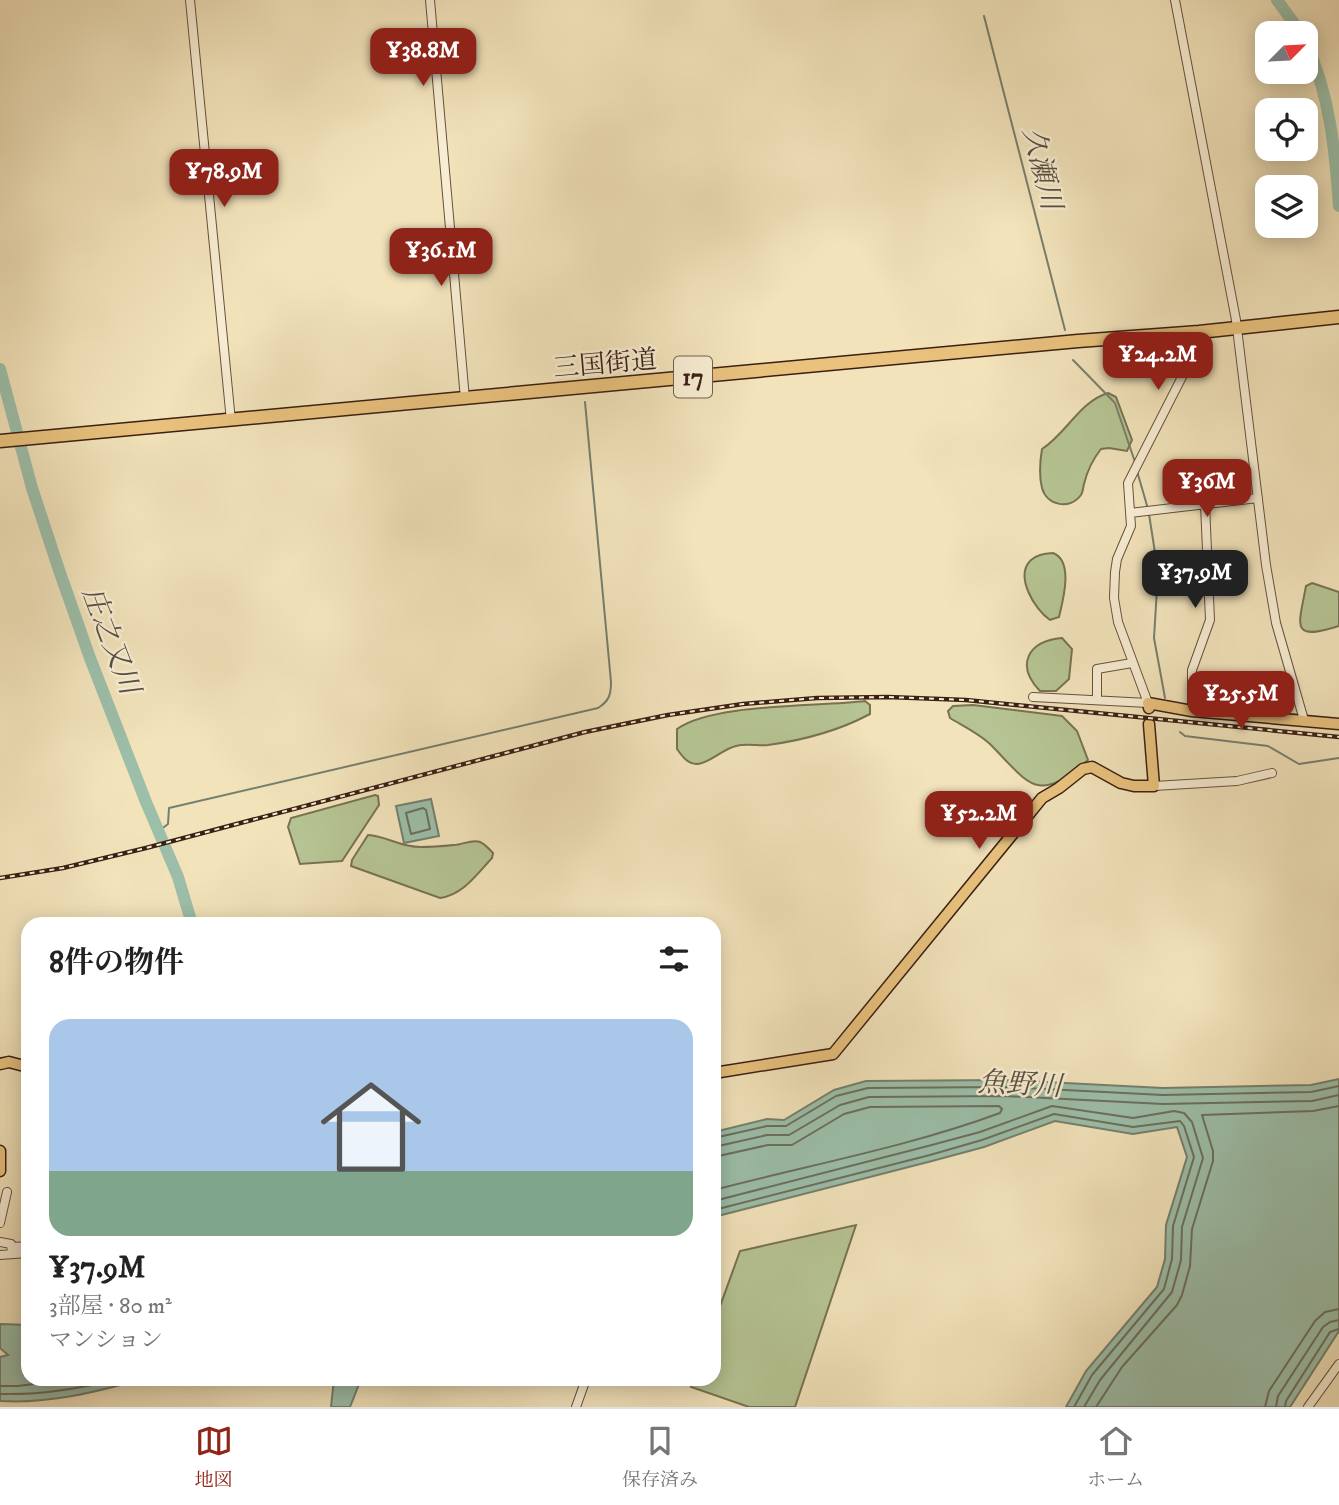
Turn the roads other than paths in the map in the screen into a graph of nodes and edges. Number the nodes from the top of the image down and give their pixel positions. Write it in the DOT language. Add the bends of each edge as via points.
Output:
graph roads {
  1 [pos="190,0"];
  2 [pos="430,0"];
  3 [pos="1175,0"];
  4 [pos="1339,317"];
  5 [pos="1236,328"];
  6 [pos="1199,332"];
  7 [pos="465,399"];
  8 [pos="231,421"];
  9 [pos="0,442"];
  10 [pos="1258,498"];
  11 [pos="1205,504"];
  12 [pos="1130,513"];
  13 [pos="1132,663"];
  14 [pos="1033,697"];
  15 [pos="1097,700"];
  16 [pos="1148,705"];
  17 [pos="1192,711"];
  18 [pos="1304,720"];
  19 [pos="1149,724"];
  20 [pos="1339,724"];
  21 [pos="1272,773"];
  22 [pos="1154,786"];
  23 [pos="0,1063"];
  24 [pos="21,1065"];
  25 [pos="721,1072"];
  26 [pos="0,1151"];
  27 [pos="0,1171"];
  28 [pos="7,1192"];
  29 [pos="0,1223"];
  30 [pos="0,1241"];
  31 [pos="21,1248"];
  32 [pos="12,1251"];
  33 [pos="21,1252"];
  34 [pos="0,1255"];
  35 [pos="1339,1364"];
  36 [pos="584,1386"];
  37 [pos="576,1407"];
  38 [pos="1308,1407"];
  1 -- 8 [label="street"];
  2 -- 7 [label="street"];
  3 -- 5 [label="street"];
  4 -- 5 [label="highway, 三国街道 / 17"];
  5 -- 6 [label="highway, 三国街道 / 17"];
  5 -- 10 [label="street"];
  6 -- 7 [label="highway, 三国街道 / 17"];
  6 -- 12 [label="street" via="1184,373 1128,482"];
  7 -- 8 [label="highway, 三国街道 / 17"];
  8 -- 9 [label="highway, 三国街道 / 17"];
  10 -- 11 [label="street"];
  10 -- 18 [label="street" via="1276,623"];
  11 -- 12 [label="street"];
  11 -- 17 [label="street" via="1210,620 1192,670"];
  12 -- 13 [label="street" via="1131,526 1116,559 1114,598"];
  13 -- 15 [label="street" via="1097,669"];
  13 -- 16 [label="street"];
  14 -- 15 [label="street"];
  15 -- 16 [label="street"];
  16 -- 17 [label="main road"];
  17 -- 18 [label="main road"];
  18 -- 20 [label="main road"];
  19 -- 22 [label="main road"];
  21 -- 22 [label="street" via="1237,781"];
  22 -- 25 [label="main road" via="1121,783 1099,769 1083,769 1042,797 833,1054"];
  23 -- 24 [label="main road"];
  26 -- 27 [label="main road"];
  28 -- 29 [label="street"];
  30 -- 32 [label="street" via="10,1244"];
  31 -- 32 [label="street"];
  32 -- 33 [label="street"];
  32 -- 34 [label="street"];
  35 -- 38 [label="street"];
  36 -- 37 [label="street"];
}
